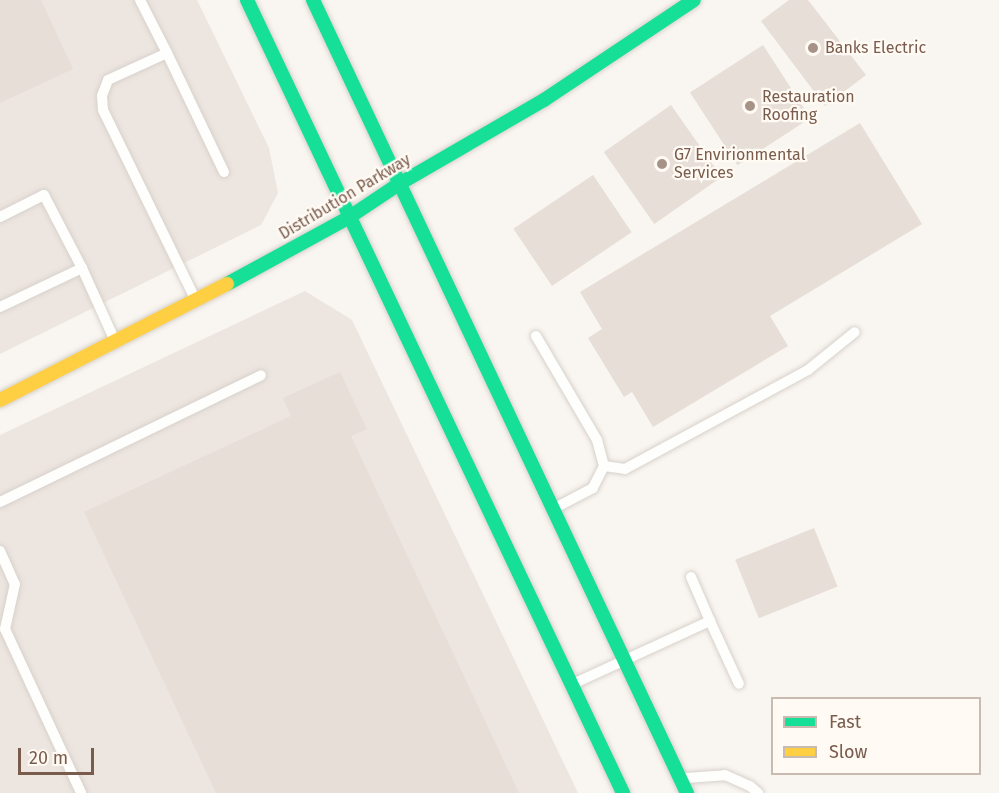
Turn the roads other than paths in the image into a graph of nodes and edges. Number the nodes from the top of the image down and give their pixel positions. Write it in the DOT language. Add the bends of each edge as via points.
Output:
graph roads {
  1 [pos="140,0"];
  2 [pos="247,0"];
  3 [pos="313,0"];
  4 [pos="694,0"];
  5 [pos="167,53"];
  6 [pos="224,172"];
  7 [pos="399,184"];
  8 [pos="0,217"];
  9 [pos="348,218"];
  10 [pos="82,268"];
  11 [pos="196,301"];
  12 [pos="0,307"];
  13 [pos="855,332"];
  14 [pos="536,336"];
  15 [pos="115,342"];
  16 [pos="261,375"];
  17 [pos="0,400"];
  18 [pos="604,466"];
  19 [pos="0,502"];
  20 [pos="552,510"];
  21 [pos="0,551"];
  22 [pos="691,577"];
  23 [pos="710,621"];
  24 [pos="624,660"];
  25 [pos="572,684"];
  26 [pos="739,684"];
  27 [pos="679,778"];
  28 [pos="81,793"];
  29 [pos="622,793"];
  30 [pos="687,793"];
  31 [pos="758,793"];
  1 -- 5 [label="lane"];
  2 -- 9 [label="main road"];
  3 -- 7 [label="main road"];
  4 -- 7 [label="main road, Distribution Parkway" via="544,100"];
  5 -- 6 [label="lane"];
  5 -- 11 [label="lane" via="108,80 102,96 103,110"];
  7 -- 9 [label="main road, Distribution Parkway"];
  7 -- 20 [label="main road"];
  8 -- 10 [label="lane" via="44,195"];
  9 -- 11 [label="main road, Distribution Parkway"];
  9 -- 25 [label="main road"];
  10 -- 12 [label="lane"];
  10 -- 15 [label="lane"];
  11 -- 15 [label="main road, Distribution Parkway"];
  13 -- 18 [label="lane" via="808,370 625,469"];
  14 -- 18 [label="lane" via="597,440"];
  15 -- 17 [label="main road, Distribution Parkway"];
  16 -- 19 [label="lane"];
  18 -- 20 [label="lane" via="593,488"];
  20 -- 24 [label="main road"];
  21 -- 28 [label="lane" via="15,584 5,629"];
  22 -- 23 [label="lane"];
  23 -- 24 [label="lane"];
  23 -- 26 [label="lane"];
  24 -- 25 [label="lane"];
  24 -- 27 [label="main road"];
  25 -- 29 [label="main road"];
  27 -- 30 [label="main road"];
  27 -- 31 [label="lane" via="724,775"];
}
